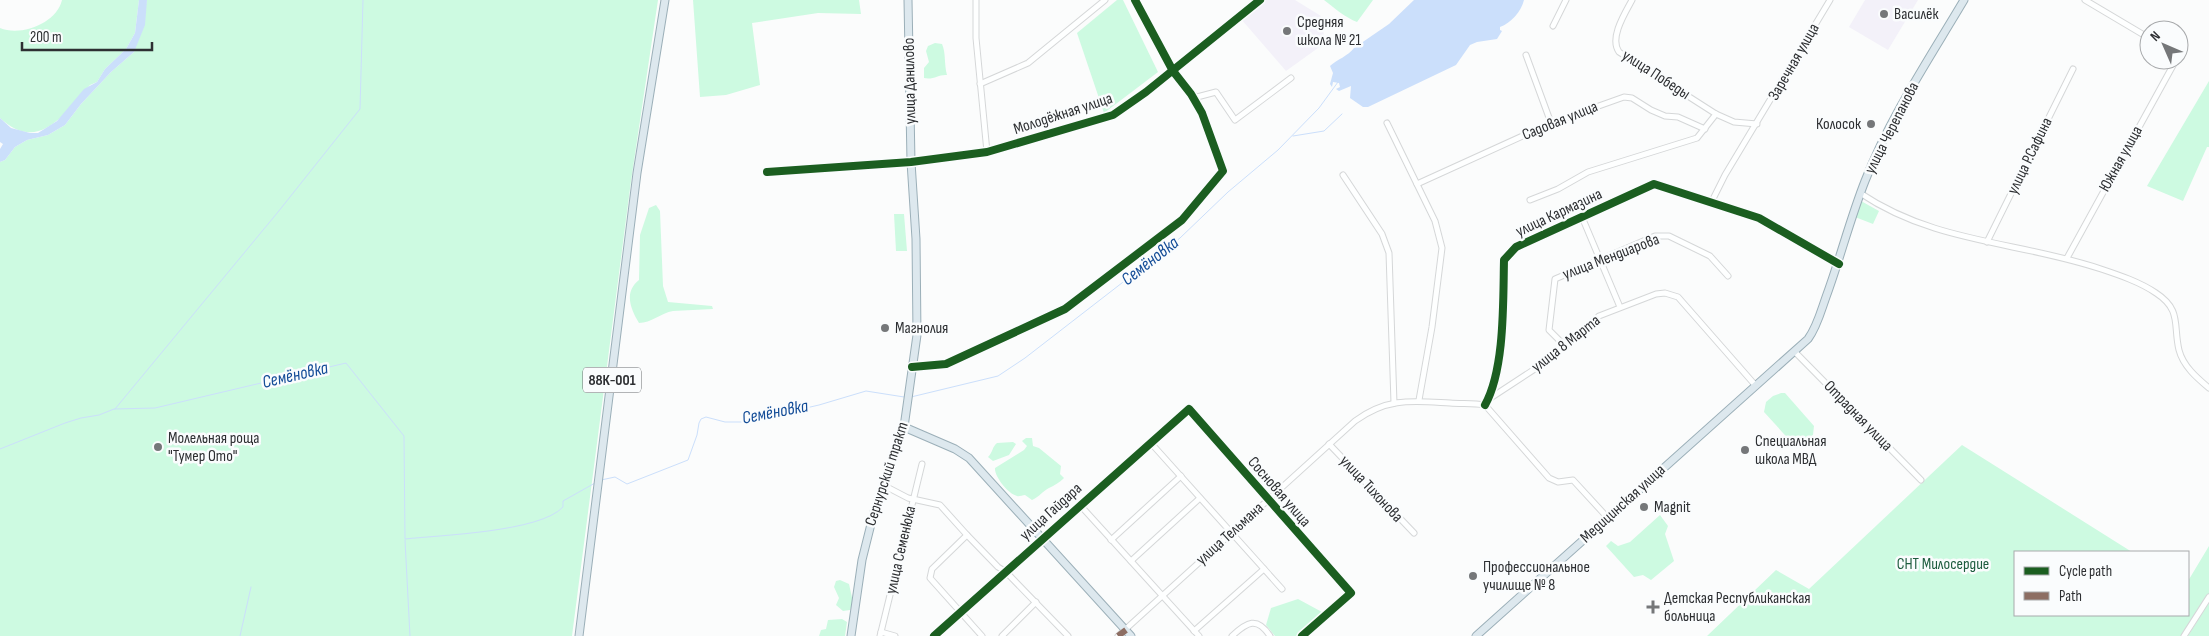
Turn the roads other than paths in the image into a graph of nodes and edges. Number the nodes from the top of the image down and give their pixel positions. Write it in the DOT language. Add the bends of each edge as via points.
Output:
graph roads {
  1 [pos="664,0"];
  2 [pos="908,0"];
  3 [pos="976,0"];
  4 [pos="1105,0"];
  5 [pos="1136,0"];
  6 [pos="1260,0"];
  7 [pos="1566,0"];
  8 [pos="1632,0"];
  9 [pos="1830,0"];
  10 [pos="1964,0"];
  11 [pos="2084,0"];
  12 [pos="1553,26"];
  13 [pos="2139,32"];
  14 [pos="1526,55"];
  15 [pos="2073,69"];
  16 [pos="2170,70"];
  17 [pos="1173,71"];
  18 [pos="1291,78"];
  19 [pos="980,84"];
  20 [pos="1191,94"];
  21 [pos="1716,114"];
  22 [pos="1386,123"];
  23 [pos="1551,123"];
  24 [pos="1757,124"];
  25 [pos="1705,129"];
  26 [pos="987,152"];
  27 [pos="912,162"];
  28 [pos="767,172"];
  29 [pos="1343,175"];
  30 [pos="1417,184"];
  31 [pos="1860,193"];
  32 [pos="1530,200"];
  33 [pos="1712,201"];
  34 [pos="1582,217"];
  35 [pos="1987,242"];
  36 [pos="2067,258"];
  37 [pos="1600,260"];
  38 [pos="1838,264"];
  39 [pos="1728,276"];
  40 [pos="1620,307"];
  41 [pos="1565,346"];
  42 [pos="1795,352"];
  43 [pos="912,367"];
  44 [pos="1771,373"];
  45 [pos="1756,386"];
  46 [pos="2209,388"];
  47 [pos="1489,399"];
  48 [pos="1419,400"];
  49 [pos="1394,403"];
  50 [pos="1485,405"];
  51 [pos="1189,409"];
  52 [pos="904,427"];
  53 [pos="1150,442"];
  54 [pos="1329,444"];
  55 [pos="922,464"];
  56 [pos="1181,476"];
  57 [pos="1920,480"];
  58 [pos="884,485"];
  59 [pos="1200,498"];
  60 [pos="913,499"];
  61 [pos="1267,501"];
  62 [pos="1080,505"];
  63 [pos="1608,517"];
  64 [pos="1232,533"];
  65 [pos="1414,534"];
  66 [pos="966,536"];
  67 [pos="1043,538"];
  68 [pos="1111,540"];
  69 [pos="1131,561"];
  70 [pos="1264,569"];
  71 [pos="1006,572"];
  72 [pos="1282,589"];
  73 [pos="1162,596"];
  74 [pos="2209,597"];
  75 [pos="1036,602"];
  76 [pos="961,612"];
  77 [pos="1126,630"];
  78 [pos="1194,631"];
  79 [pos="881,634"];
  80 [pos="1065,635"];
  81 [pos="579,636"];
  82 [pos="851,636"];
  83 [pos="895,636"];
  84 [pos="934,636"];
  85 [pos="982,636"];
  86 [pos="1002,636"];
  87 [pos="1118,636"];
  88 [pos="1131,636"];
  89 [pos="1199,636"];
  90 [pos="1232,636"];
  91 [pos="1270,636"];
  92 [pos="1302,636"];
  93 [pos="1476,636"];
  94 [pos="2184,636"];
  1 -- 81 [label="main road, 88К-001" via="637,173"];
  2 -- 27 [label="main road, улица Данилово"];
  3 -- 19 [label="street"];
  4 -- 19 [label="street" via="1028,63"];
  5 -- 17 [label="street"];
  6 -- 17 [label="street, Молодёжная улица"];
  7 -- 12 [label="street"];
  8 -- 21 [label="street, улица Победы" via="1622,18 1616,48"];
  9 -- 24 [label="street, Заречная улица"];
  10 -- 31 [label="main road, улица Черепанова" via="1881,143"];
  11 -- 13 [label="street"];
  14 -- 23 [label="street"];
  15 -- 35 [label="street, улица Р.Сафина"];
  16 -- 36 [label="street, Южная улица"];
  17 -- 20 [label="street"];
  17 -- 26 [label="street, Молодёжная улица" via="1113,115"];
  18 -- 20 [label="street" via="1235,120 1216,92 1197,97"];
  19 -- 26 [label="street"];
  20 -- 43 [label="street" via="1202,113 1223,171 1182,220 1065,309 946,364"];
  21 -- 24 [label="street" via="1734,122"];
  21 -- 25 [label="street"];
  22 -- 30 [label="street"];
  23 -- 25 [label="street, Садовая улица" via="1624,97"];
  23 -- 30 [label="street, Садовая улица"];
  24 -- 33 [label="street, Заречная улица"];
  25 -- 32 [label="street" via="1697,138 1588,172"];
  26 -- 27 [label="street, Молодёжная улица"];
  27 -- 28 [label="street, Молодёжная улица"];
  27 -- 43 [label="main road, Сернурский тракт" via="918,316"];
  29 -- 49 [label="street" via="1382,234 1389,253"];
  30 -- 48 [label="street" via="1435,221 1442,248"];
  31 -- 35 [label="street" via="1914,222"];
  31 -- 38 [label="main road, улица Черепанова"];
  33 -- 34 [label="street, улица Кармазина" via="1654,184"];
  33 -- 38 [label="street" via="1759,218"];
  34 -- 37 [label="street"];
  34 -- 47 [label="street, улица Кармазина" via="1516,247 1504,260 1503,319"];
  35 -- 36 [label="street"];
  36 -- 46 [label="street" via="2115,274 2164,298 2173,310 2183,359"];
  37 -- 39 [label="street, улица Мендиарова" via="1655,236 1669,236 1710,256"];
  37 -- 40 [label="street"];
  37 -- 41 [label="street, улица Мендиарова" via="1555,279 1549,330"];
  38 -- 42 [label="main road, улица Черепанова" via="1814,330"];
  40 -- 41 [label="street, улица 8 Марта" via="1599,316"];
  40 -- 45 [label="street, улица 8 Марта" via="1656,294 1678,297"];
  41 -- 47 [label="street, улица 8 Марта"];
  42 -- 44 [label="main road, улица Черепанова"];
  42 -- 57 [label="street, Отрадная улица"];
  43 -- 52 [label="main road, Сернурский тракт"];
  44 -- 45 [label="main road, Медицинская улица"];
  45 -- 63 [label="main road, Медицинская улица"];
  47 -- 50 [label="street, улица Кармазина"];
  48 -- 49 [label="street"];
  48 -- 50 [label="street"];
  49 -- 54 [label="street, улица Тельмана" via="1364,415"];
  50 -- 63 [label="street" via="1549,478 1558,482 1573,480"];
  51 -- 53 [label="street, улица Гайдара"];
  51 -- 61 [label="street, Сосновая улица"];
  52 -- 58 [label="main road, Сернурский тракт"];
  52 -- 67 [label="main road" via="970,458"];
  53 -- 56 [label="street"];
  53 -- 62 [label="street, улица Гайдара"];
  54 -- 61 [label="street, улица Тельмана"];
  54 -- 65 [label="street, улица Тихонова"];
  55 -- 60 [label="street, улица Семенюка"];
  56 -- 59 [label="street"];
  56 -- 68 [label="street"];
  58 -- 60 [label="street"];
  58 -- 82 [label="main road, Сернурский тракт" via="862,560"];
  59 -- 64 [label="street"];
  59 -- 69 [label="street"];
  60 -- 66 [label="street" via="940,505"];
  60 -- 79 [label="street, улица Семенюка"];
  61 -- 64 [label="street, улица Тельмана"];
  61 -- 92 [label="street, Сосновая улица" via="1350,593"];
  62 -- 67 [label="street, улица Гайдара"];
  62 -- 68 [label="street"];
  63 -- 93 [label="main road, Медицинская улица"];
  64 -- 70 [label="street"];
  64 -- 73 [label="street, улица Тельмана"];
  66 -- 71 [label="street"];
  66 -- 76 [label="street" via="930,573 930,578"];
  67 -- 71 [label="street, улица Гайдара"];
  67 -- 77 [label="main road"];
  68 -- 69 [label="street"];
  69 -- 73 [label="street"];
  70 -- 72 [label="street"];
  70 -- 78 [label="street"];
  71 -- 75 [label="street"];
  71 -- 76 [label="street, улица Гайдара"];
  73 -- 77 [label="street, улица Тельмана"];
  73 -- 78 [label="street"];
  74 -- 94 [label="street"];
  75 -- 80 [label="street"];
  75 -- 86 [label="street"];
  76 -- 84 [label="street, улица Гайдара"];
  76 -- 85 [label="street"];
  77 -- 87 [label="street, улица Тельмана"];
  77 -- 88 [label="main road"];
  78 -- 89 [label="street"];
  79 -- 83 [label="street"];
  90 -- 91 [label="street" via="1245,624 1258,623"];
}
